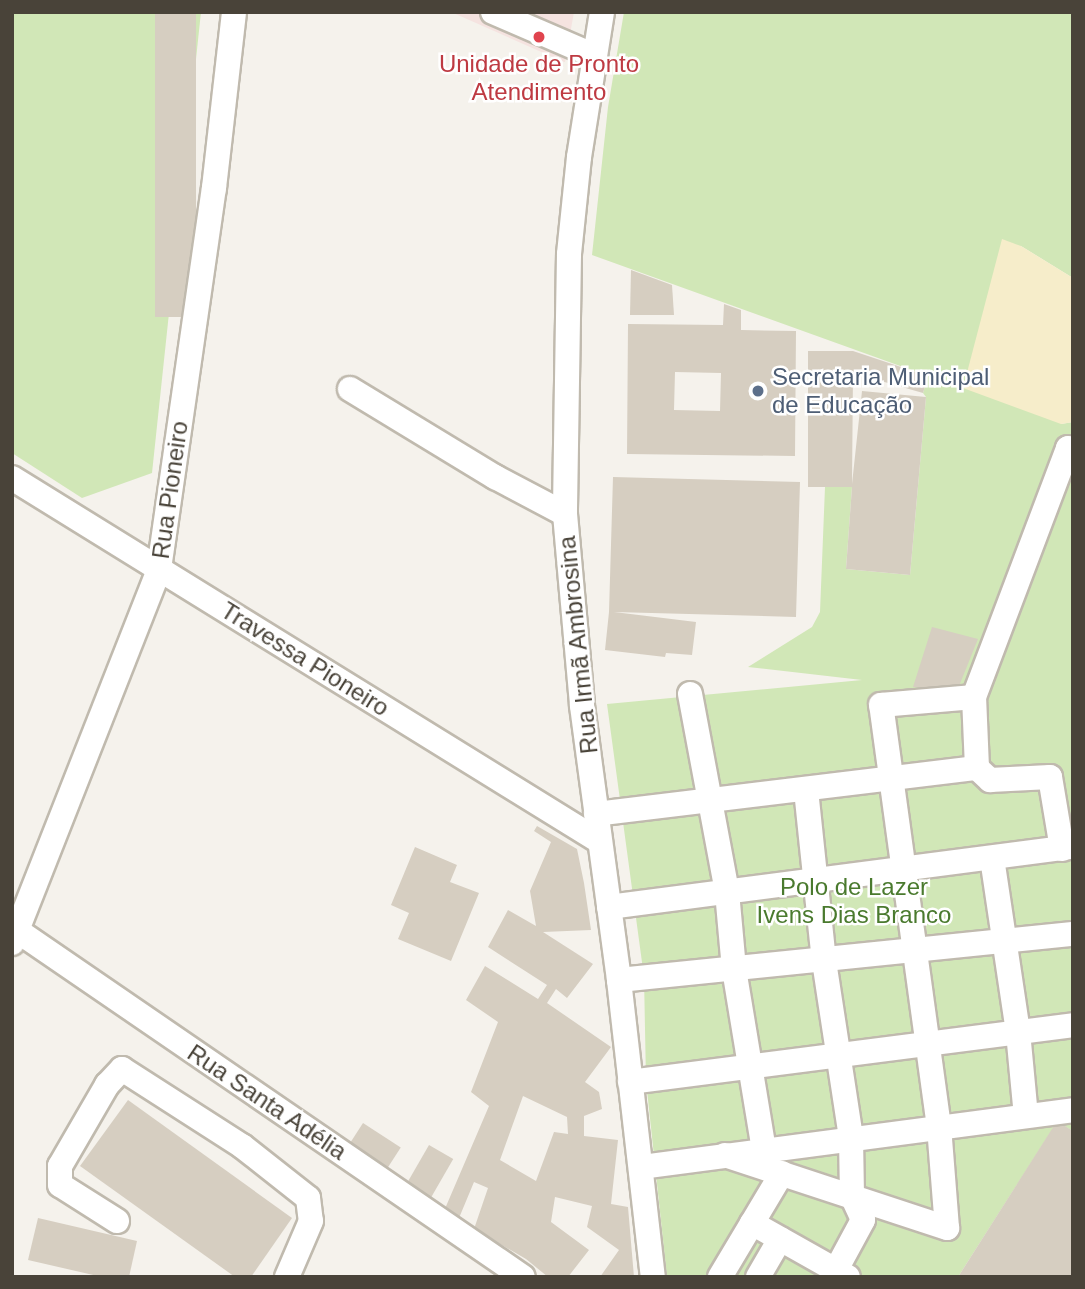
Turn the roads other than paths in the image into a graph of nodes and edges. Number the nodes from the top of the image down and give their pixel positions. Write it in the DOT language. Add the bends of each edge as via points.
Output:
graph roads {
  1 [pos="234,12"];
  2 [pos="493,12"];
  3 [pos="602,12"];
  4 [pos="595,56"];
  5 [pos="350,389"];
  6 [pos="1073,450"];
  7 [pos="12,478"];
  8 [pos="565,514"];
  9 [pos="159,569"];
  10 [pos="691,694"];
  11 [pos="974,697"];
  12 [pos="977,768"];
  13 [pos="891,779"];
  14 [pos="806,790"];
  15 [pos="712,802"];
  16 [pos="596,814"];
  17 [pos="599,841"];
  18 [pos="1067,848"];
  19 [pos="992,858"];
  20 [pos="904,869"];
  21 [pos="816,880"];
  22 [pos="727,892"];
  23 [pos="609,907"];
  24 [pos="14,934"];
  25 [pos="1073,934"];
  26 [pos="1006,942"];
  27 [pos="915,953"];
  28 [pos="824,961"];
  29 [pos="734,969"];
  30 [pos="619,980"];
  31 [pos="1073,1025"];
  32 [pos="1018,1032"];
  33 [pos="927,1043"];
  34 [pos="839,1055"];
  35 [pos="749,1065"];
  36 [pos="629,1082"];
  37 [pos="1073,1110"];
  38 [pos="1026,1116"];
  39 [pos="939,1127"];
  40 [pos="851,1138"];
  41 [pos="771,1164"];
  42 [pos="641,1167"];
  43 [pos="852,1196"];
  44 [pos="117,1221"];
  45 [pos="752,1223"];
  46 [pos="780,1239"];
  47 [pos="842,1273"];
  48 [pos="287,1277"];
  49 [pos="523,1277"];
  50 [pos="653,1277"];
  51 [pos="720,1277"];
  52 [pos="758,1277"];
  1 -- 9 [label="street, Rua Pioneiro" via="214,188"];
  2 -- 4 [label="street"];
  3 -- 4 [label="street, Rua Irmã Ambrosina"];
  4 -- 8 [label="street, Rua Irmã Ambrosina" via="569,254"];
  5 -- 8 [label="street"];
  6 -- 11 [label="street" via="1068,448"];
  7 -- 9 [label="street, Travessa Pioneiro"];
  8 -- 16 [label="street, Rua Irmã Ambrosina"];
  9 -- 17 [label="street, Travessa Pioneiro"];
  9 -- 24 [label="street, Rua Pioneiro"];
  10 -- 15 [label="street"];
  11 -- 12 [label="street"];
  11 -- 13 [label="street" via="881,705"];
  12 -- 13 [label="street"];
  12 -- 18 [label="street" via="990,780 1050,777"];
  13 -- 14 [label="street"];
  13 -- 20 [label="street"];
  14 -- 15 [label="street"];
  14 -- 21 [label="street"];
  15 -- 16 [label="street"];
  15 -- 22 [label="street"];
  16 -- 17 [label="street, Rua Irmã Ambrosina"];
  17 -- 23 [label="street, Rua Irmã Ambrosina"];
  18 -- 19 [label="street"];
  19 -- 20 [label="street"];
  19 -- 26 [label="street"];
  20 -- 21 [label="street"];
  20 -- 27 [label="street"];
  21 -- 22 [label="street"];
  21 -- 28 [label="street"];
  22 -- 23 [label="street"];
  22 -- 29 [label="street"];
  23 -- 30 [label="street, Rua Irmã Ambrosina"];
  24 -- 49 [label="street, Rua Santa Adélia"];
  25 -- 26 [label="street"];
  26 -- 27 [label="street"];
  26 -- 32 [label="street"];
  27 -- 28 [label="street"];
  27 -- 33 [label="street"];
  28 -- 29 [label="street"];
  28 -- 34 [label="street"];
  29 -- 30 [label="street"];
  29 -- 35 [label="street"];
  30 -- 36 [label="street, Rua Irmã Ambrosina"];
  31 -- 32 [label="street"];
  32 -- 33 [label="street"];
  32 -- 38 [label="street"];
  33 -- 34 [label="street"];
  33 -- 39 [label="street"];
  34 -- 35 [label="street"];
  34 -- 40 [label="street"];
  35 -- 36 [label="street"];
  35 -- 41 [label="street"];
  36 -- 42 [label="street, Rua Irmã Ambrosina"];
  37 -- 38 [label="street"];
  38 -- 39 [label="street"];
  39 -- 40 [label="street"];
  39 -- 43 [label="street" via="947,1228"];
  40 -- 41 [label="street"];
  40 -- 43 [label="street"];
  41 -- 42 [label="street" via="725,1154"];
  41 -- 43 [label="street"];
  41 -- 45 [label="street"];
  42 -- 50 [label="street, Rua Irmã Ambrosina"];
  43 -- 47 [label="street" via="863,1220"];
  44 -- 48 [label="street" via="60,1185 60,1166 107,1085 122,1069 242,1146 308,1198 311,1221"];
  45 -- 46 [label="street"];
  45 -- 51 [label="street"];
  46 -- 47 [label="street"];
  46 -- 52 [label="street"];
}
